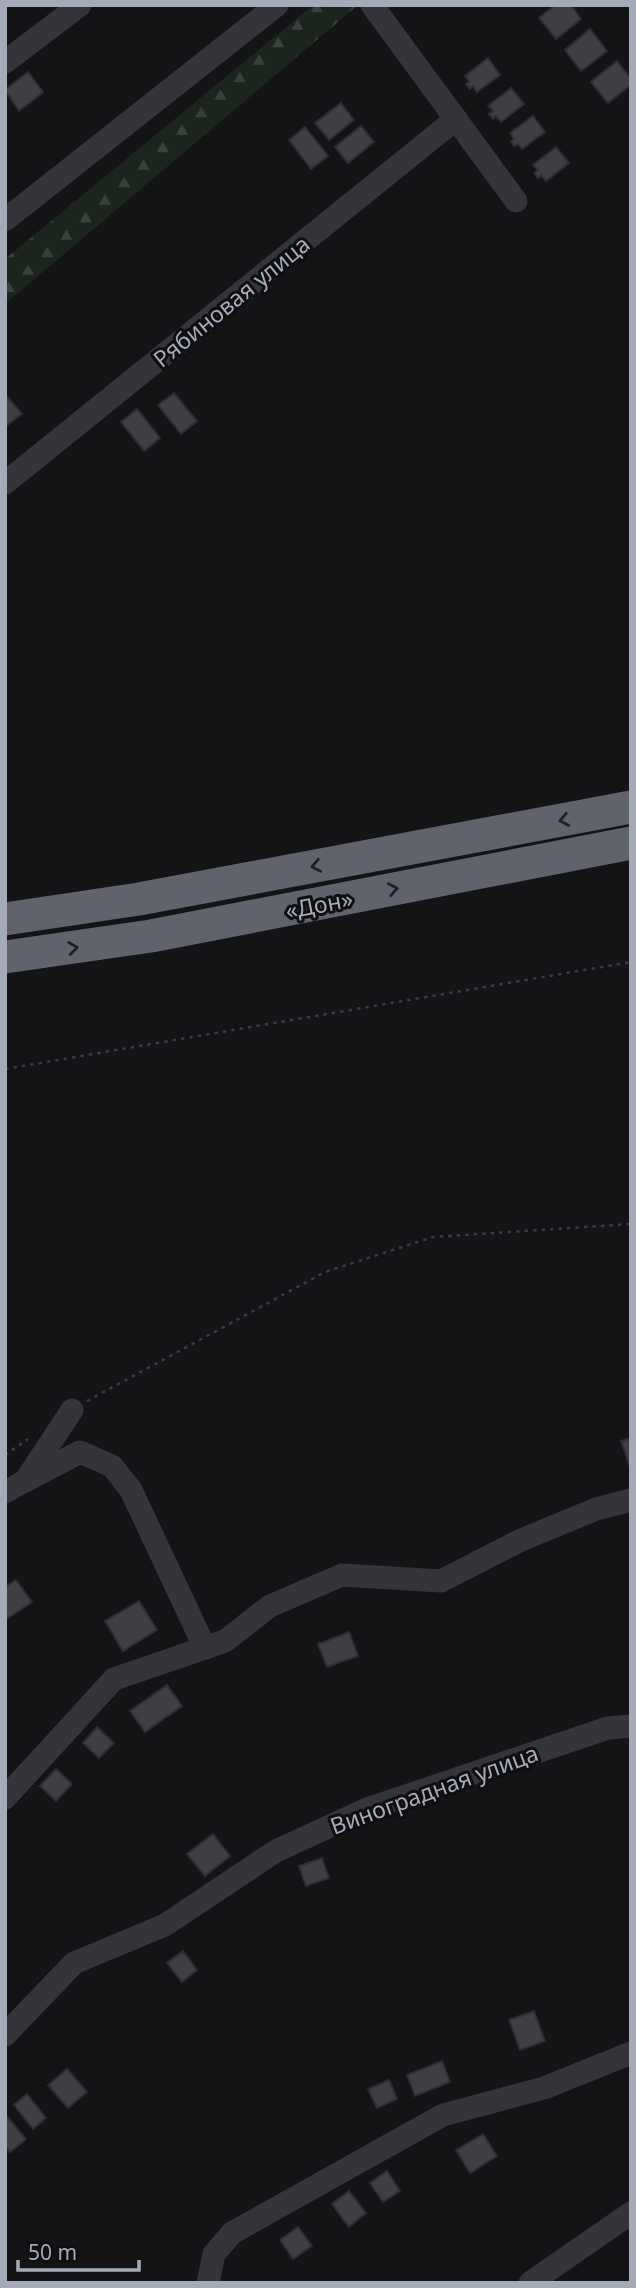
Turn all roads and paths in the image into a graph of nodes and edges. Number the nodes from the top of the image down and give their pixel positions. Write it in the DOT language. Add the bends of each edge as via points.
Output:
graph roads {
  1 [pos="80,5"];
  2 [pos="277,5"];
  3 [pos="372,5"];
  4 [pos="5,62"];
  5 [pos="456,119"];
  6 [pos="516,201"];
  7 [pos="5,220"];
  8 [pos="5,482"];
  9 [pos="631,807"];
  10 [pos="631,843"];
  11 [pos="5,919"];
  12 [pos="5,957"];
  13 [pos="631,962"];
  14 [pos="5,1069"];
  15 [pos="631,1224"];
  16 [pos="72,1410"];
  17 [pos="36,1434"];
  18 [pos="5,1455"];
  19 [pos="15,1486"];
  20 [pos="631,1500"];
  21 [pos="205,1648"];
  22 [pos="631,1726"];
  23 [pos="5,1798"];
  24 [pos="5,2035"];
  25 [pos="631,2053"];
  26 [pos="631,2213"];
  27 [pos="208,2283"];
  28 [pos="530,2283"];
  1 -- 4 [label="street"];
  2 -- 7 [label="street"];
  3 -- 5 [label="street"];
  5 -- 6 [label="street"];
  5 -- 8 [label="street, Рябиновая улица"];
  9 -- 11 [label="highway, «Дон», one-way" via="139,899"];
  12 -- 10 [label="highway, «Дон», one-way" via="151,936"];
  13 -- 14 [label="path"];
  15 -- 16 [label="path" via="433,1237 337,1268"];
  16 -- 19 [label="street"];
  17 -- 18 [label="path"];
  19 -- 21 [label="street" via="80,1452 111,1466 131,1490"];
  20 -- 21 [label="street" via="596,1509 519,1541 441,1581 342,1575 270,1606 225,1641"];
  21 -- 23 [label="street" via="114,1679"];
  22 -- 24 [label="street, Виноградная улица" via="608,1728 367,1810 276,1851 165,1924 74,1963"];
  25 -- 27 [label="street" via="544,2088 443,2115 232,2233 214,2254"];
  26 -- 28 [label="street"];
}
